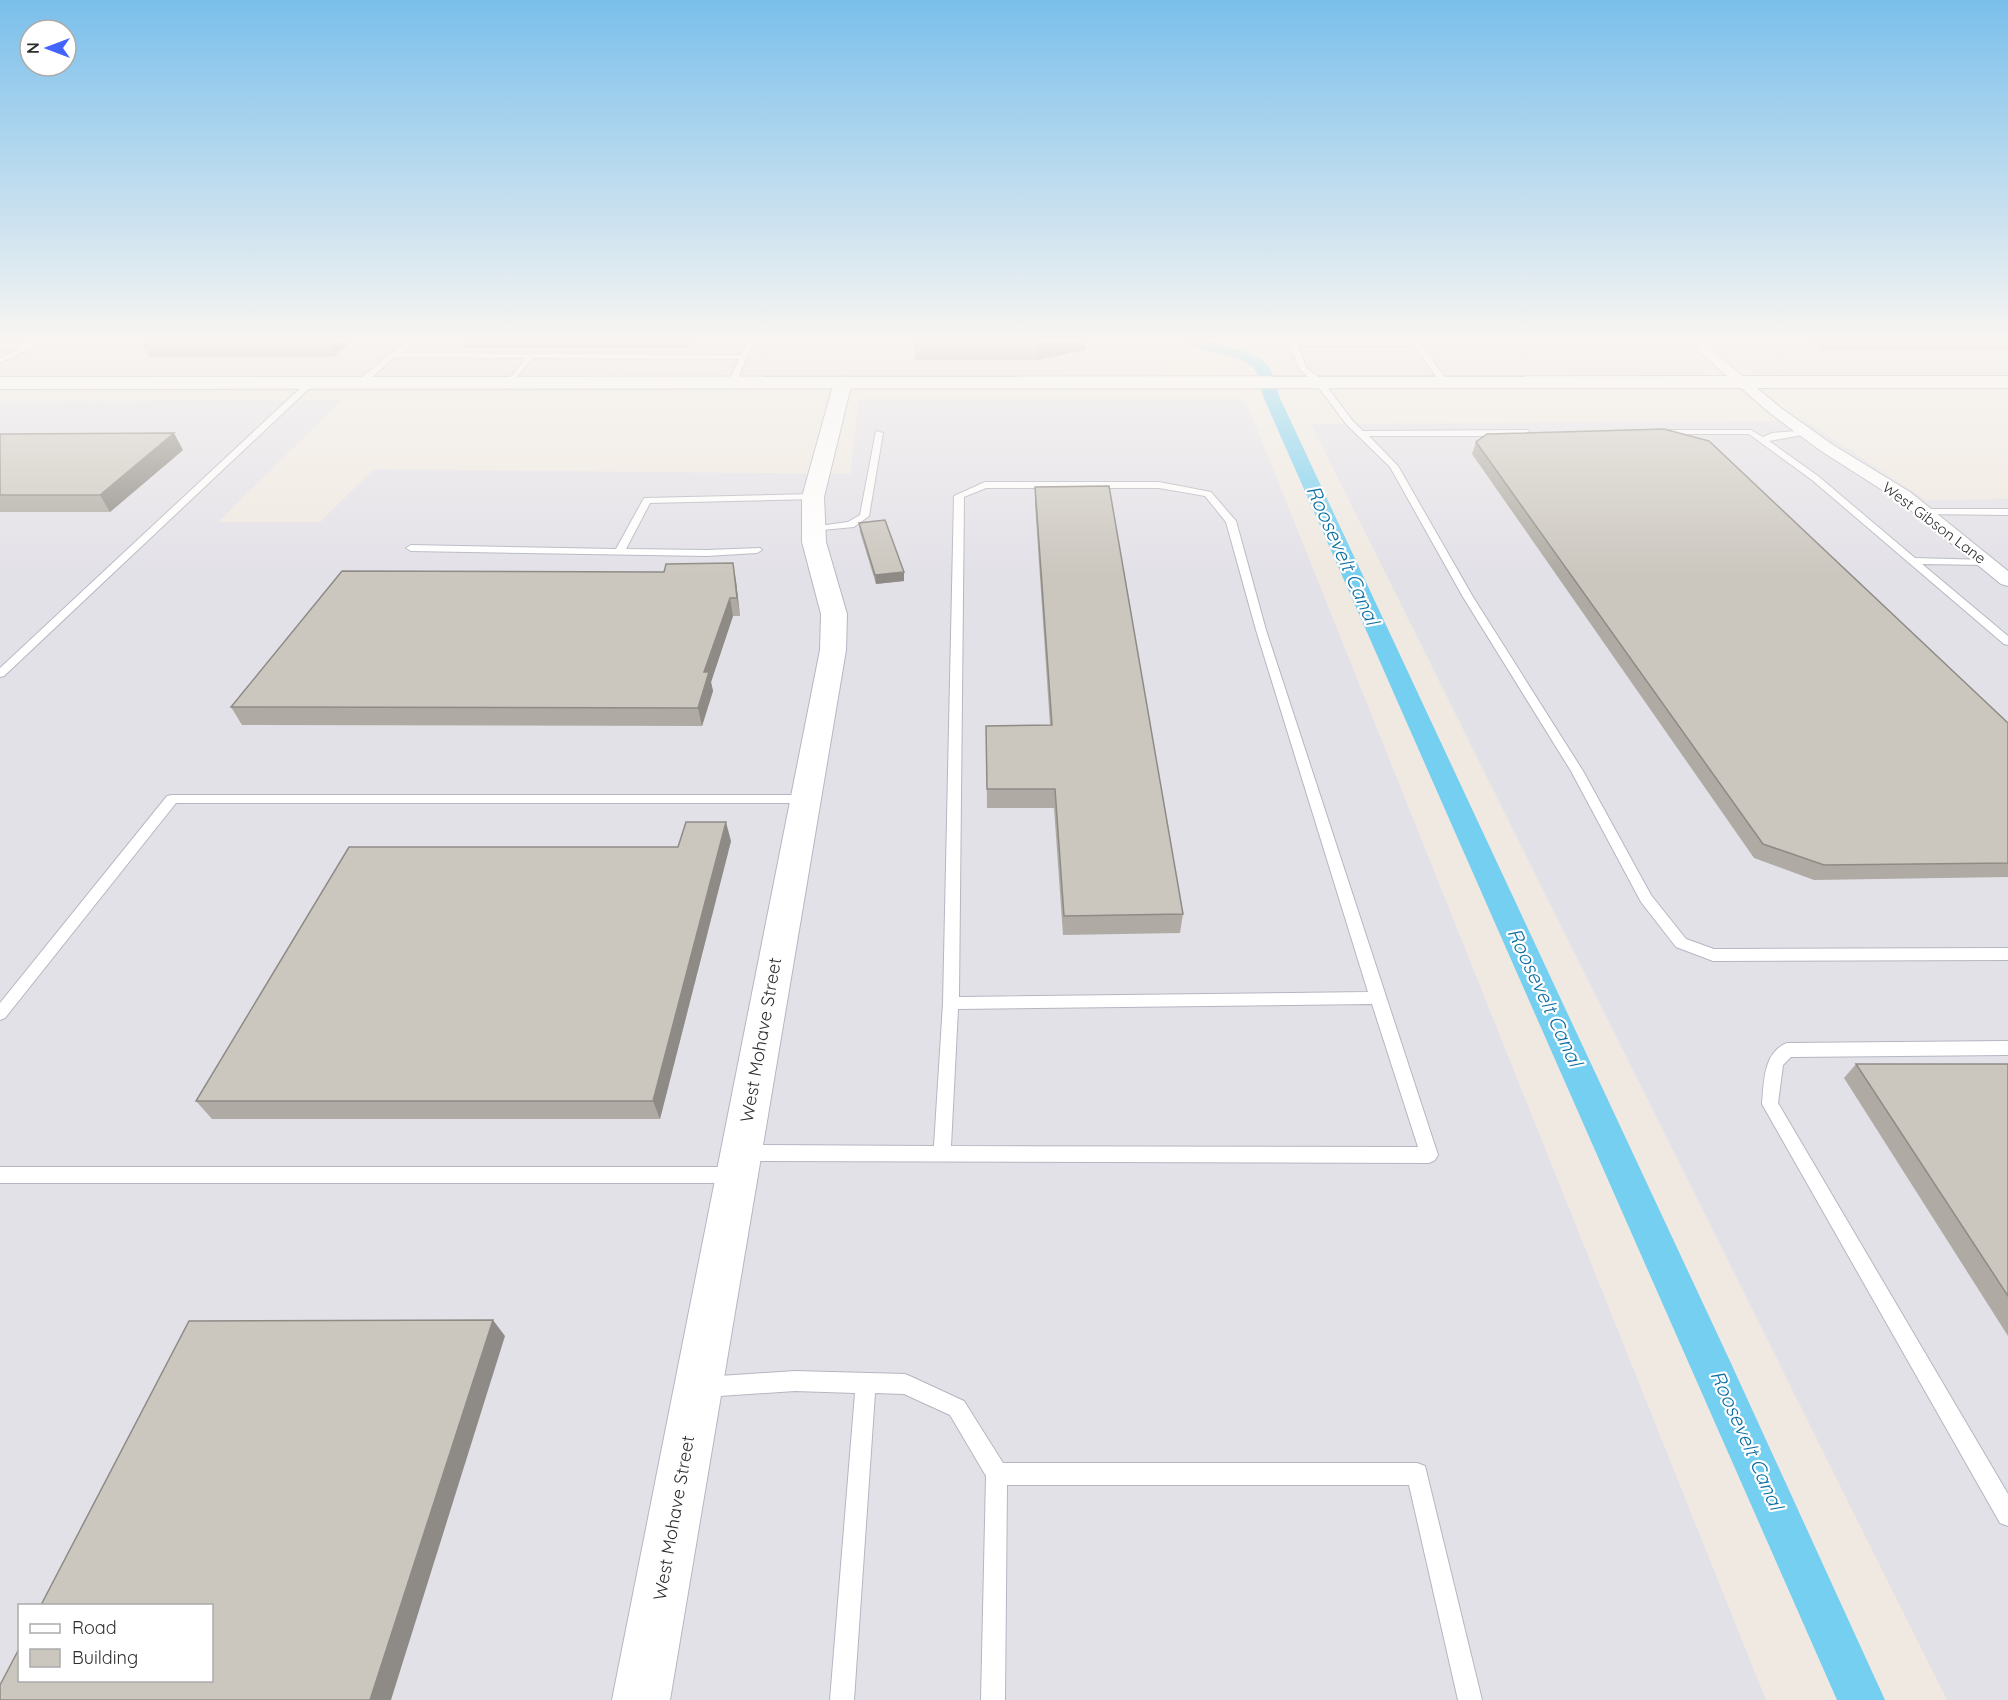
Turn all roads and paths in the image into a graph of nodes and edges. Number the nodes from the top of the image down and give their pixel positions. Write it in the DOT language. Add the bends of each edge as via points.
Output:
graph roads {
  1 [pos="275,416"];
  2 [pos="835,416"];
  3 [pos="1347,416"];
  4 [pos="1785,416"];
  5 [pos="1646,432"];
  6 [pos="1805,432"];
  7 [pos="879,433"];
  8 [pos="1542,433"];
  9 [pos="1362,434"];
  10 [pos="1764,440"];
  11 [pos="1923,512"];
  12 [pos="2008,512"];
  13 [pos="813,513"];
  14 [pos="411,548"];
  15 [pos="757,550"];
  16 [pos="620,551"];
  17 [pos="1913,561"];
  18 [pos="1985,562"];
  19 [pos="2008,580"];
  20 [pos="2008,642"];
  21 [pos="0,674"];
  22 [pos="805,799"];
  23 [pos="2008,954"];
  24 [pos="1378,998"];
  25 [pos="951,1003"];
  26 [pos="0,1014"];
  27 [pos="2008,1048"];
  28 [pos="942,1154"];
  29 [pos="739,1164"];
  30 [pos="0,1175"];
  31 [pos="866,1383"];
  32 [pos="698,1387"];
  33 [pos="997,1474"];
  34 [pos="2008,1515"];
  35 [pos="641,1700"];
  36 [pos="842,1700"];
  37 [pos="993,1700"];
  38 [pos="1470,1700"];
  1 -- 21 [label="lane"];
  2 -- 13 [label="main road, West Mohave Street"];
  3 -- 9 [label="lane"];
  4 -- 6 [label="street, West Gibson Lane"];
  5 -- 10 [label="lane" via="1751,432"];
  6 -- 10 [label="lane"];
  6 -- 11 [label="street, West Gibson Lane"];
  7 -- 13 [label="lane" via="864,516 851,525"];
  8 -- 9 [label="lane"];
  9 -- 23 [label="lane" via="1394,466 1468,597 1577,771 1646,897 1681,943 1713,955"];
  10 -- 17 [label="lane"];
  11 -- 12 [label="lane"];
  11 -- 18 [label="street, West Gibson Lane"];
  13 -- 16 [label="lane" via="755,498 647,500"];
  13 -- 22 [label="main road, West Mohave Street" via="814,542 834,614 833,650"];
  14 -- 16 [label="lane"];
  15 -- 16 [label="lane"];
  17 -- 18 [label="lane"];
  17 -- 20 [label="lane"];
  18 -- 19 [label="street, West Gibson Lane"];
  22 -- 26 [label="lane" via="172,799"];
  22 -- 29 [label="main road, West Mohave Street"];
  24 -- 25 [label="lane"];
  24 -- 25 [label="lane" via="1261,630 1231,521 1208,494 1159,485 1023,483 985,485 959,496"];
  24 -- 28 [label="lane" via="1429,1155"];
  25 -- 28 [label="lane"];
  27 -- 34 [label="lane" via="1787,1050 1775,1063 1770,1104"];
  28 -- 29 [label="lane"];
  29 -- 30 [label="lane"];
  29 -- 32 [label="main road, West Mohave Street"];
  31 -- 32 [label="lane" via="795,1381"];
  31 -- 33 [label="lane" via="905,1384 957,1408"];
  31 -- 36 [label="lane"];
  32 -- 35 [label="main road, West Mohave Street"];
  33 -- 37 [label="lane"];
  33 -- 38 [label="lane" via="1417,1474"];
}
